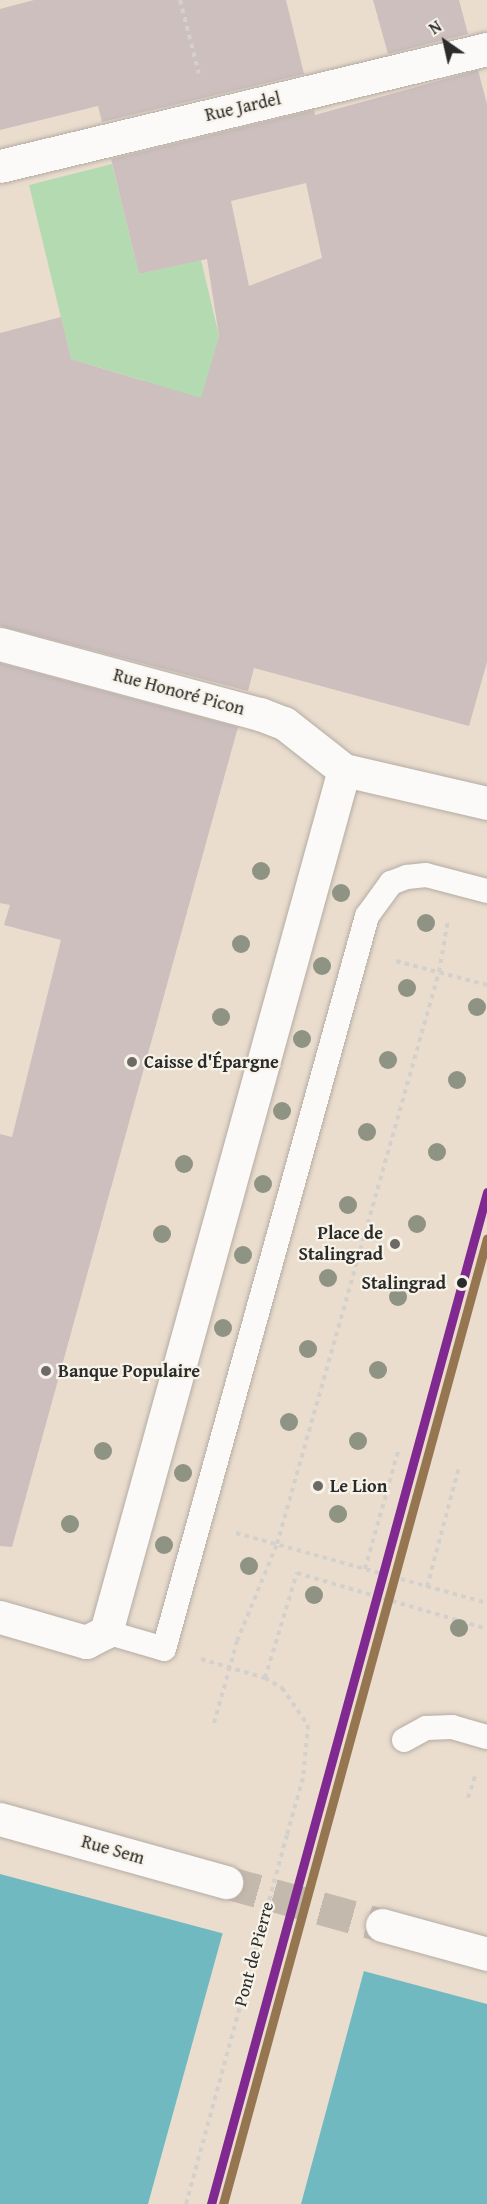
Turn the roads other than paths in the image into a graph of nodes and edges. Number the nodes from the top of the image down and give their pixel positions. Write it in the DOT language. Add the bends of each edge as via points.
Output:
graph roads {
  1 [pos="487,49"];
  2 [pos="0,166"];
  3 [pos="0,644"];
  4 [pos="344,770"];
  5 [pos="484,806"];
  6 [pos="487,891"];
  7 [pos="0,1617"];
  8 [pos="106,1632"];
  9 [pos="487,1737"];
  10 [pos="404,1740"];
  11 [pos="0,1819"];
  12 [pos="226,1882"];
  13 [pos="382,1925"];
  14 [pos="487,1954"];
  1 -- 2 [label="street, Rue Jardel"];
  3 -- 4 [label="street, Rue Honoré Picon" via="260,714 284,723"];
  4 -- 5 [label="street"];
  4 -- 8 [label="street"];
  6 -- 8 [label="lane" via="426,875 407,877 391,883 368,916 165,1649"];
  7 -- 8 [label="street" via="86,1642"];
  9 -- 10 [label="lane" via="452,1727 426,1728"];
  11 -- 12 [label="street, Rue Sem"];
  13 -- 14 [label="street"];
}
